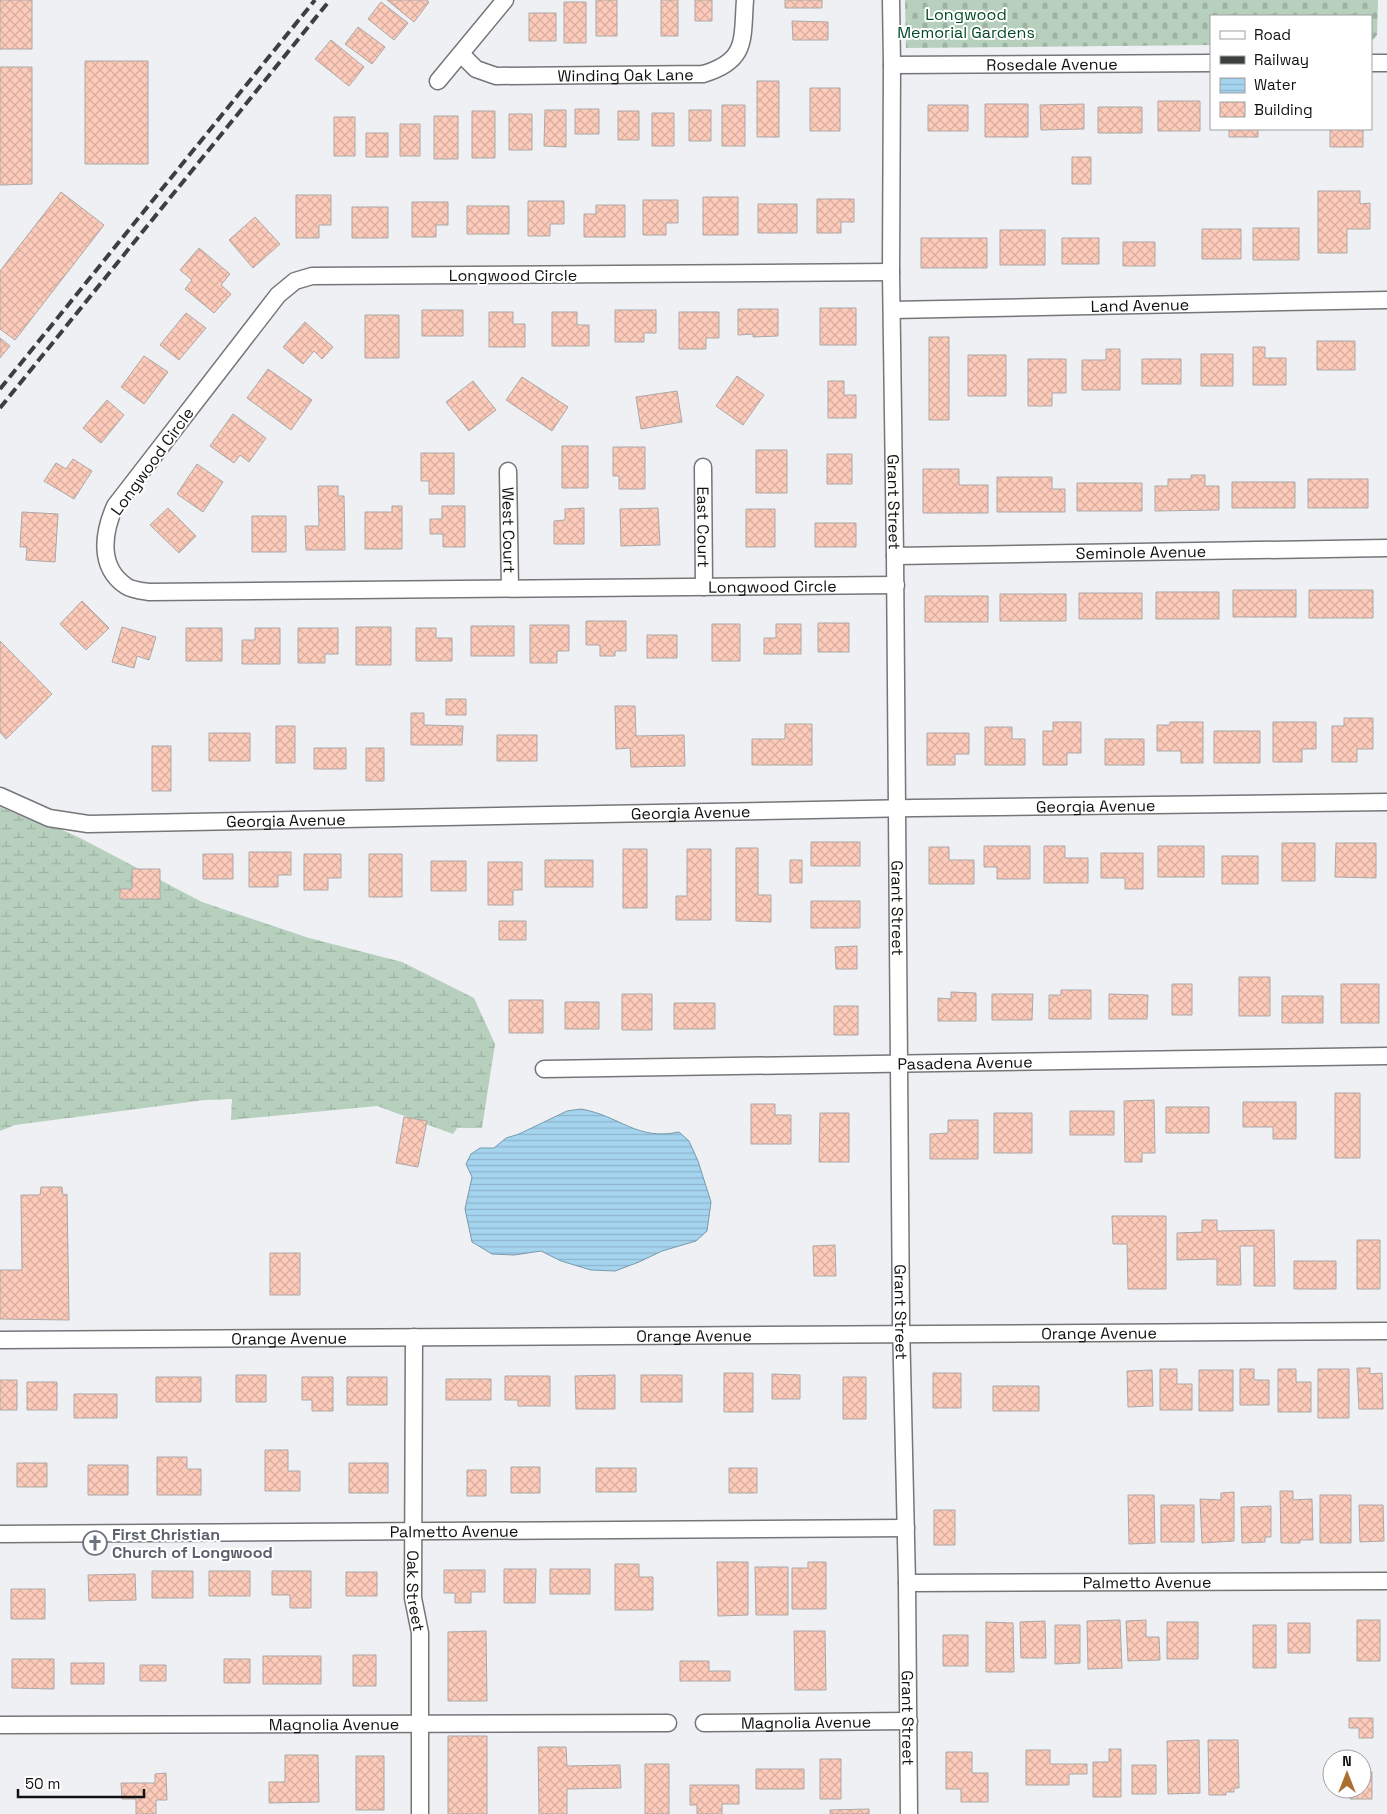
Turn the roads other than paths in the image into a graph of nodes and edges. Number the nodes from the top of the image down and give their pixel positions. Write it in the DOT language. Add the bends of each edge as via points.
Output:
graph roads {
  1 [pos="505,0"];
  2 [pos="745,0"];
  3 [pos="891,0"];
  4 [pos="461,54"];
  5 [pos="1387,62"];
  6 [pos="1372,63"];
  7 [pos="1210,64"];
  8 [pos="892,65"];
  9 [pos="438,81"];
  10 [pos="891,272"];
  11 [pos="1387,300"];
  12 [pos="892,310"];
  13 [pos="703,467"];
  14 [pos="508,472"];
  15 [pos="1387,548"];
  16 [pos="896,556"];
  17 [pos="896,585"];
  18 [pos="704,586"];
  19 [pos="510,588"];
  20 [pos="0,796"];
  21 [pos="1387,802"];
  22 [pos="897,808"];
  23 [pos="1387,1056"];
  24 [pos="900,1063"];
  25 [pos="544,1069"];
  26 [pos="1387,1331"];
  27 [pos="902,1335"];
  28 [pos="414,1337"];
  29 [pos="0,1340"];
  30 [pos="906,1528"];
  31 [pos="413,1531"];
  32 [pos="0,1534"];
  33 [pos="1387,1581"];
  34 [pos="907,1583"];
  35 [pos="908,1721"];
  36 [pos="668,1723"];
  37 [pos="704,1723"];
  38 [pos="0,1725"];
  39 [pos="420,1725"];
  40 [pos="420,1814"];
  41 [pos="909,1814"];
  1 -- 4 [label="street"];
  2 -- 4 [label="street, Winding Oak Lane" via="741,46 719,70 703,74 496,76 476,69"];
  3 -- 8 [label="street, Grant Street"];
  4 -- 9 [label="street"];
  5 -- 6 [label="street"];
  7 -- 8 [label="street, Rosedale Avenue"];
  8 -- 10 [label="street, Grant Street"];
  10 -- 12 [label="street, Grant Street"];
  10 -- 19 [label="street, Longwood Circle" via="312,276 295,281 278,295 115,506 104,543 108,564 115,576 128,587 149,592"];
  11 -- 12 [label="street, Land Avenue"];
  12 -- 16 [label="street, Grant Street"];
  13 -- 18 [label="street, East Court"];
  14 -- 19 [label="street, West Court"];
  15 -- 16 [label="street, Seminole Avenue"];
  16 -- 17 [label="street, Grant Street"];
  17 -- 18 [label="street, Longwood Circle"];
  17 -- 22 [label="street, Grant Street"];
  18 -- 19 [label="street, Longwood Circle"];
  20 -- 22 [label="street, Georgia Avenue" via="49,818 88,824"];
  21 -- 22 [label="street, Georgia Avenue"];
  22 -- 24 [label="street, Grant Street"];
  23 -- 24 [label="street, Pasadena Avenue"];
  24 -- 25 [label="street, Pasadena Avenue"];
  24 -- 27 [label="street, Grant Street"];
  26 -- 27 [label="street, Orange Avenue"];
  27 -- 28 [label="street, Orange Avenue"];
  27 -- 30 [label="street, Grant Street"];
  28 -- 29 [label="street, Orange Avenue"];
  28 -- 31 [label="street, Oak Street"];
  30 -- 31 [label="street, Palmetto Avenue"];
  30 -- 34 [label="street, Grant Street"];
  31 -- 32 [label="street, Palmetto Avenue"];
  31 -- 39 [label="street, Oak Street" via="413,1598 420,1634"];
  33 -- 34 [label="street, Palmetto Avenue"];
  34 -- 35 [label="street, Grant Street"];
  35 -- 37 [label="street, Magnolia Avenue"];
  35 -- 41 [label="street, Grant Street"];
  36 -- 39 [label="street, Magnolia Avenue"];
  38 -- 39 [label="street, Magnolia Avenue"];
  39 -- 40 [label="street, Oak Street"];
}
